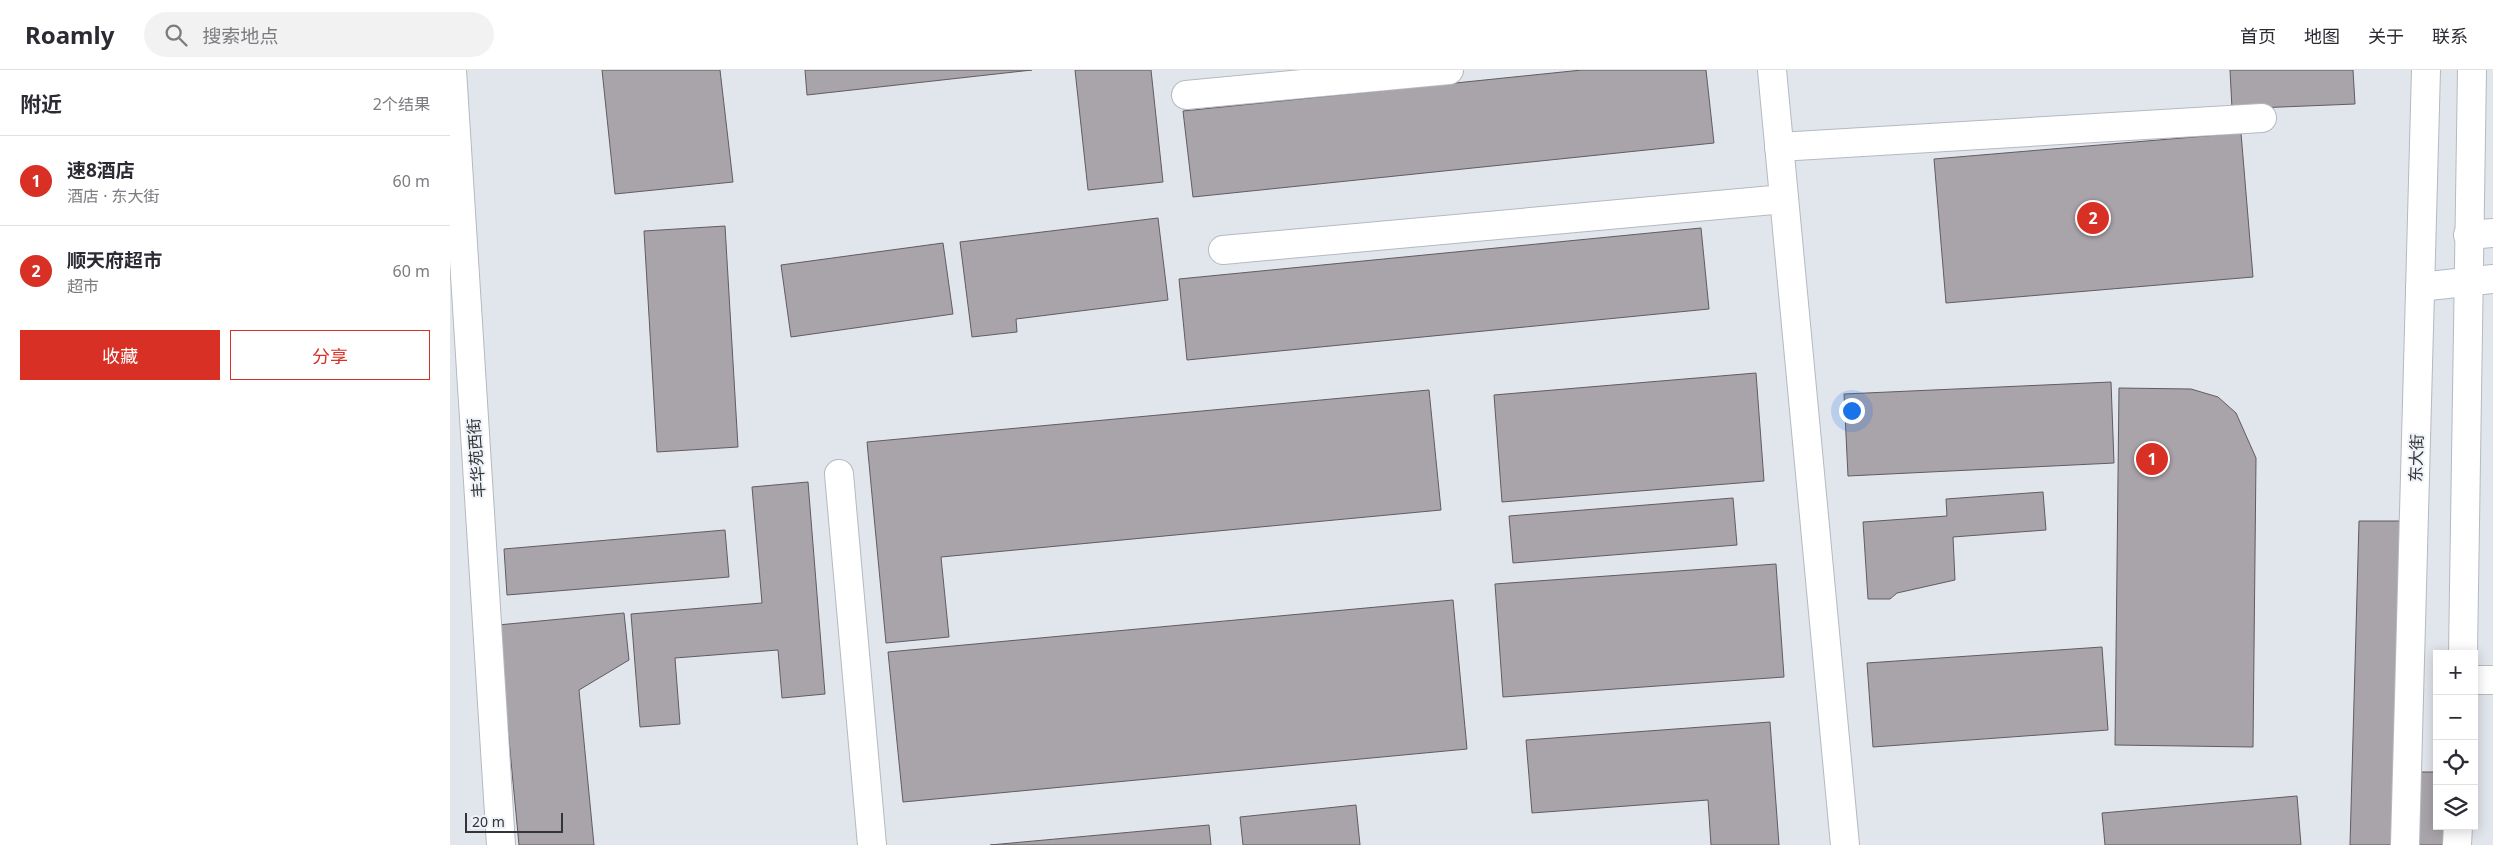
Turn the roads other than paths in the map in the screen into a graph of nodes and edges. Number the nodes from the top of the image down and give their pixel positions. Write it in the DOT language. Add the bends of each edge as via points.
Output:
graph roads {
  1 [pos="452,70"];
  2 [pos="1449,70"];
  3 [pos="1772,70"];
  4 [pos="2426,70"];
  5 [pos="2472,70"];
  6 [pos="1186,95"];
  7 [pos="2262,118"];
  8 [pos="1780,147"];
  9 [pos="1784,199"];
  10 [pos="2480,234"];
  11 [pos="1223,250"];
  12 [pos="2480,281"];
  13 [pos="2420,287"];
  14 [pos="838,474"];
  15 [pos="2463,650"];
  16 [pos="2478,680"];
  17 [pos="2493,680"];
  18 [pos="2458,830"];
  19 [pos="501,845"];
  20 [pos="872,845"];
  21 [pos="1845,845"];
  22 [pos="2405,845"];
  23 [pos="2457,845"];
  1 -- 19 [label="street, 丰华苑西街"];
  2 -- 6 [label="street"];
  3 -- 8 [label="street"];
  4 -- 13 [label="street, 东大街"];
  5 -- 10 [label="street"];
  7 -- 8 [label="street"];
  8 -- 9 [label="street"];
  9 -- 11 [label="street"];
  9 -- 21 [label="street"];
  10 -- 12 [label="street"];
  12 -- 13 [label="street"];
  12 -- 15 [label="street" via="2469,348"];
  13 -- 22 [label="street, 东大街"];
  14 -- 20 [label="street"];
  16 -- 17 [label="street"];
  18 -- 23 [label="street"];
}
